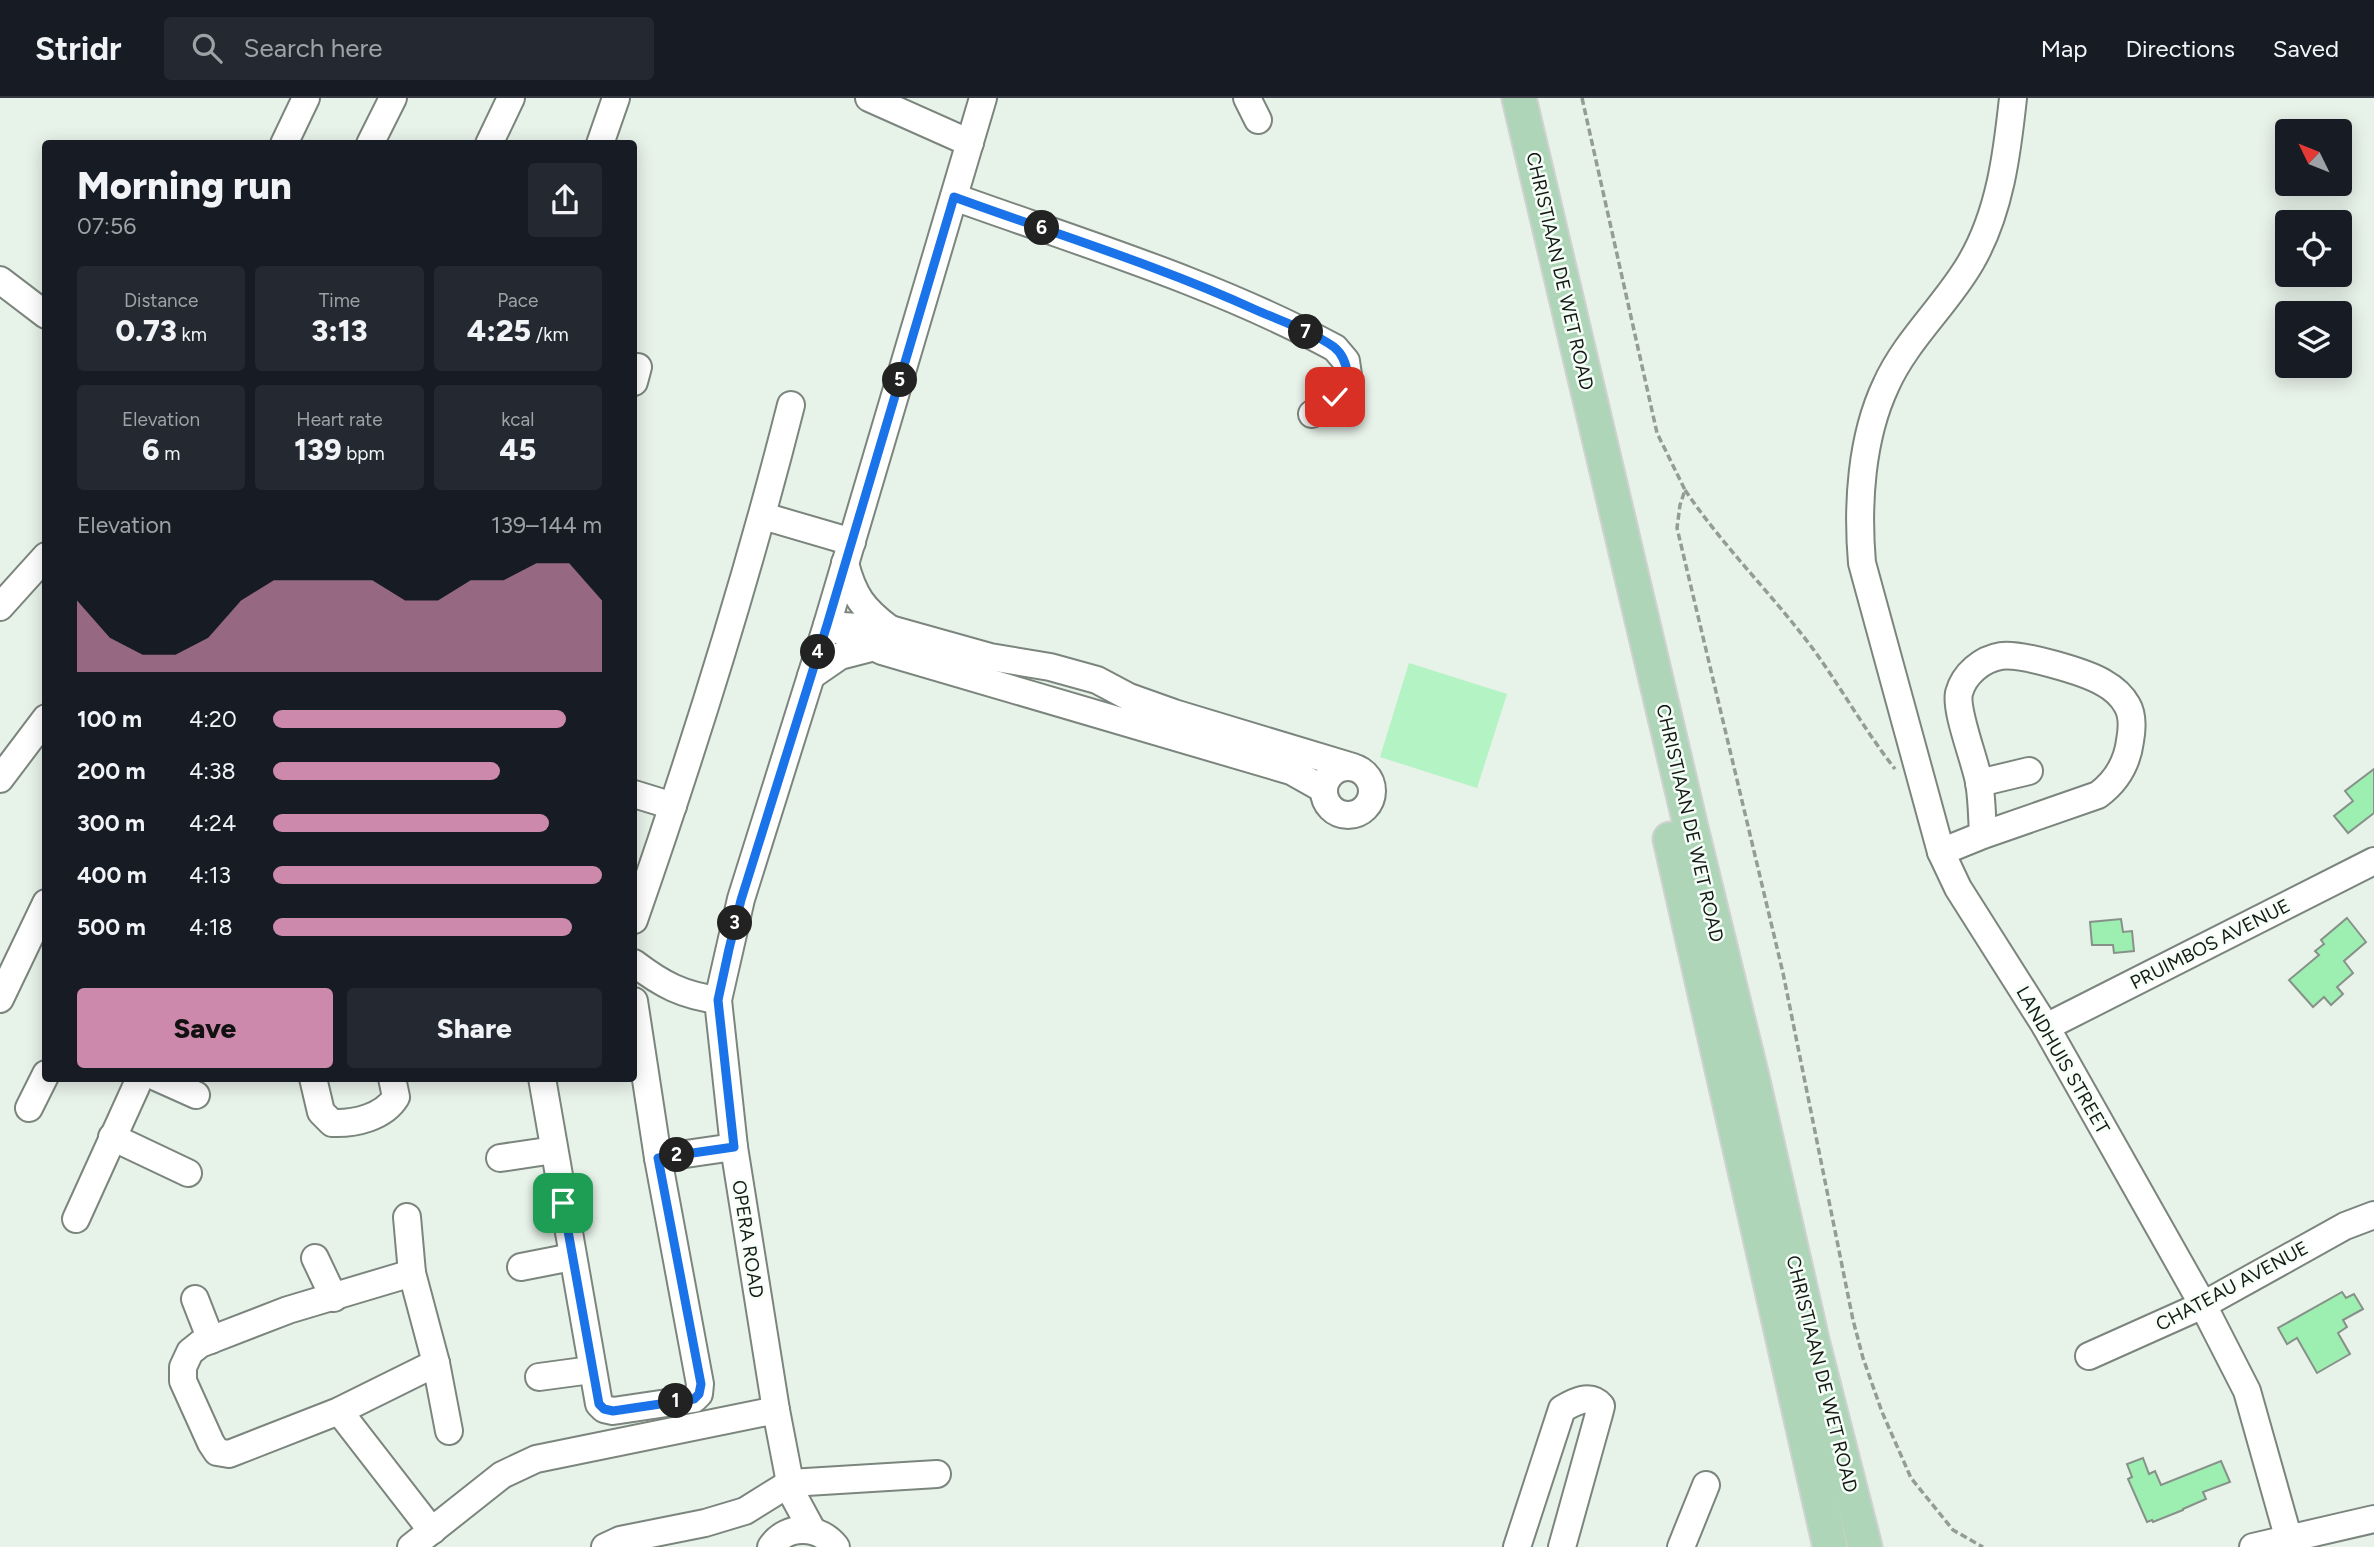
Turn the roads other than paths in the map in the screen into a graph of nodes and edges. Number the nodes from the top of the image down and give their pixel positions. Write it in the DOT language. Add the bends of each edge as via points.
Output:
graph roads {
  1 [pos="306,98"];
  2 [pos="393,98"];
  3 [pos="511,98"];
  4 [pos="616,98"];
  5 [pos="869,98"];
  6 [pos="983,98"];
  7 [pos="1496,98"];
  8 [pos="1519,98"];
  9 [pos="2013,98"];
  10 [pos="286,140"];
  11 [pos="372,140"];
  12 [pos="491,140"];
  13 [pos="601,140"];
  14 [pos="970,143"];
  15 [pos="954,197"];
  16 [pos="0,280"];
  17 [pos="42,310"];
  18 [pos="792,405"];
  19 [pos="1312,414"];
  20 [pos="763,516"];
  21 [pos="849,552"];
  22 [pos="42,560"];
  23 [pos="0,607"];
  24 [pos="827,625"];
  25 [pos="882,638"];
  26 [pos="811,676"];
  27 [pos="42,723"];
  28 [pos="1353,767"];
  29 [pos="2029,771"];
  30 [pos="0,779"];
  31 [pos="1979,783"];
  32 [pos="1324,789"];
  33 [pos="637,795"];
  34 [pos="673,806"];
  35 [pos="1983,835"];
  36 [pos="1941,852"];
  37 [pos="2374,861"];
  38 [pos="637,911"];
  39 [pos="42,922"];
  40 [pos="38,941"];
  41 [pos="637,965"];
  42 [pos="0,999"];
  43 [pos="718,1000"];
  44 [pos="637,1021"];
  45 [pos="2046,1027"];
  46 [pos="42,1082"];
  47 [pos="138,1082"];
  48 [pos="167,1082"];
  49 [pos="314,1082"];
  50 [pos="393,1082"];
  51 [pos="543,1082"];
  52 [pos="196,1095"];
  53 [pos="29,1108"];
  54 [pos="112,1137"];
  55 [pos="734,1147"];
  56 [pos="554,1150"];
  57 [pos="500,1158"];
  58 [pos="658,1158"];
  59 [pos="188,1172"];
  60 [pos="2374,1215"];
  61 [pos="407,1217"];
  62 [pos="76,1219"];
  63 [pos="572,1257"];
  64 [pos="315,1258"];
  65 [pos="521,1267"];
  66 [pos="412,1273"];
  67 [pos="334,1297"];
  68 [pos="194,1299"];
  69 [pos="2203,1305"];
  70 [pos="211,1340"];
  71 [pos="2089,1356"];
  72 [pos="436,1363"];
  73 [pos="592,1370"];
  74 [pos="539,1377"];
  75 [pos="776,1410"];
  76 [pos="339,1411"];
  77 [pos="449,1431"];
  78 [pos="937,1474"];
  79 [pos="1706,1485"];
  80 [pos="791,1488"];
  81 [pos="2374,1519"];
  82 [pos="812,1530"];
  83 [pos="432,1531"];
  84 [pos="777,1542"];
  85 [pos="2291,1543"];
  86 [pos="411,1547"];
  87 [pos="605,1547"];
  88 [pos="836,1547"];
  89 [pos="1517,1547"];
  90 [pos="1562,1547"];
  91 [pos="1681,1547"];
  92 [pos="1830,1547"];
  93 [pos="1865,1547"];
  94 [pos="2253,1547"];
  1 -- 10 [label="street"];
  2 -- 11 [label="street"];
  3 -- 12 [label="street"];
  4 -- 13 [label="street"];
  5 -- 14 [label="street"];
  6 -- 14 [label="street, OPERA ROAD"];
  7 -- 92 [label="main road, CHRISTIAAN DE WET ROAD"];
  8 -- 93 [label="main road, CHRISTIAAN DE WET ROAD"];
  9 -- 36 [label="street, LANDHUIS STREET" via="1998,198 1986,230 1970,263 1886,384 1869,433 1862,563"];
  14 -- 15 [label="street, OPERA ROAD"];
  15 -- 19 [label="street" via="1226,296 1335,348 1346,361 1348,375 1335,397"];
  15 -- 21 [label="street, OPERA ROAD"];
  16 -- 17 [label="street"];
  18 -- 20 [label="street"];
  20 -- 21 [label="street" via="807,529"];
  20 -- 34 [label="street"];
  21 -- 24 [label="street, OPERA ROAD"];
  21 -- 25 [label="street" via="851,585"];
  22 -- 23 [label="street"];
  24 -- 25 [label="street"];
  24 -- 26 [label="street, OPERA ROAD"];
  25 -- 26 [label="street" via="840,656"];
  25 -- 28 [label="street" via="1050,667 1097,680 1174,713"];
  25 -- 32 [label="street" via="1291,771"];
  26 -- 43 [label="street, OPERA ROAD" via="741,900"];
  27 -- 30 [label="street"];
  28 -- 32 [label="street" via="1330,775"];
  28 -- 32 [label="street" via="1367,776 1372,791 1361,811 1339,814 1327,804"];
  29 -- 31 [label="street"];
  31 -- 35 [label="street"];
  31 -- 35 [label="street" via="1958,702 1966,677 1978,665 2003,656 2051,663 2106,684 2129,706 2129,752 2112,784 2098,795"];
  33 -- 34 [label="street"];
  34 -- 38 [label="street"];
  35 -- 36 [label="street"];
  36 -- 45 [label="street, LANDHUIS STREET" via="1958,888"];
  37 -- 45 [label="street, PRUIMBOS AVENUE"];
  39 -- 40 [label="street"];
  40 -- 42 [label="street"];
  41 -- 43 [label="street" via="677,991"];
  43 -- 55 [label="street, OPERA ROAD"];
  44 -- 58 [label="street"];
  45 -- 69 [label="street, LANDHUIS STREET"];
  46 -- 53 [label="street"];
  47 -- 54 [label="street"];
  48 -- 52 [label="street"];
  49 -- 50 [label="street" via="321,1112 340,1124 379,1114 390,1106 396,1097"];
  51 -- 56 [label="street"];
  54 -- 59 [label="street"];
  54 -- 62 [label="street"];
  55 -- 58 [label="street"];
  55 -- 75 [label="street, OPERA ROAD"];
  56 -- 57 [label="street"];
  56 -- 63 [label="street"];
  58 -- 73 [label="street" via="701,1384 699,1394 694,1399 604,1409"];
  60 -- 69 [label="street, CHATEAU AVENUE" via="2345,1226"];
  61 -- 66 [label="street"];
  63 -- 65 [label="street"];
  63 -- 73 [label="street"];
  64 -- 67 [label="street"];
  66 -- 67 [label="street"];
  66 -- 72 [label="street"];
  67 -- 70 [label="street"];
  68 -- 70 [label="street"];
  69 -- 71 [label="street, CHATEAU AVENUE"];
  69 -- 85 [label="street, LANDHUIS STREET" via="2247,1391"];
  70 -- 76 [label="street" via="200,1344 185,1360 183,1381 217,1452 229,1454"];
  72 -- 76 [label="street"];
  72 -- 77 [label="street"];
  73 -- 74 [label="street"];
  75 -- 80 [label="street, OPERA ROAD"];
  75 -- 83 [label="street" via="537,1459 502,1475"];
  76 -- 83 [label="street"];
  78 -- 80 [label="street"];
  79 -- 91 [label="street"];
  80 -- 82 [label="street, OPERA ROAD"];
  80 -- 84 [label="street, OPERA ROAD"];
  80 -- 87 [label="street" via="745,1511"];
  81 -- 85 [label="street"];
  82 -- 84 [label="street" via="799,1530"];
  82 -- 88 [label="street"];
  83 -- 86 [label="street"];
  85 -- 94 [label="street"];
  89 -- 90 [label="street" via="1562,1409 1592,1399 1601,1406"];
}
